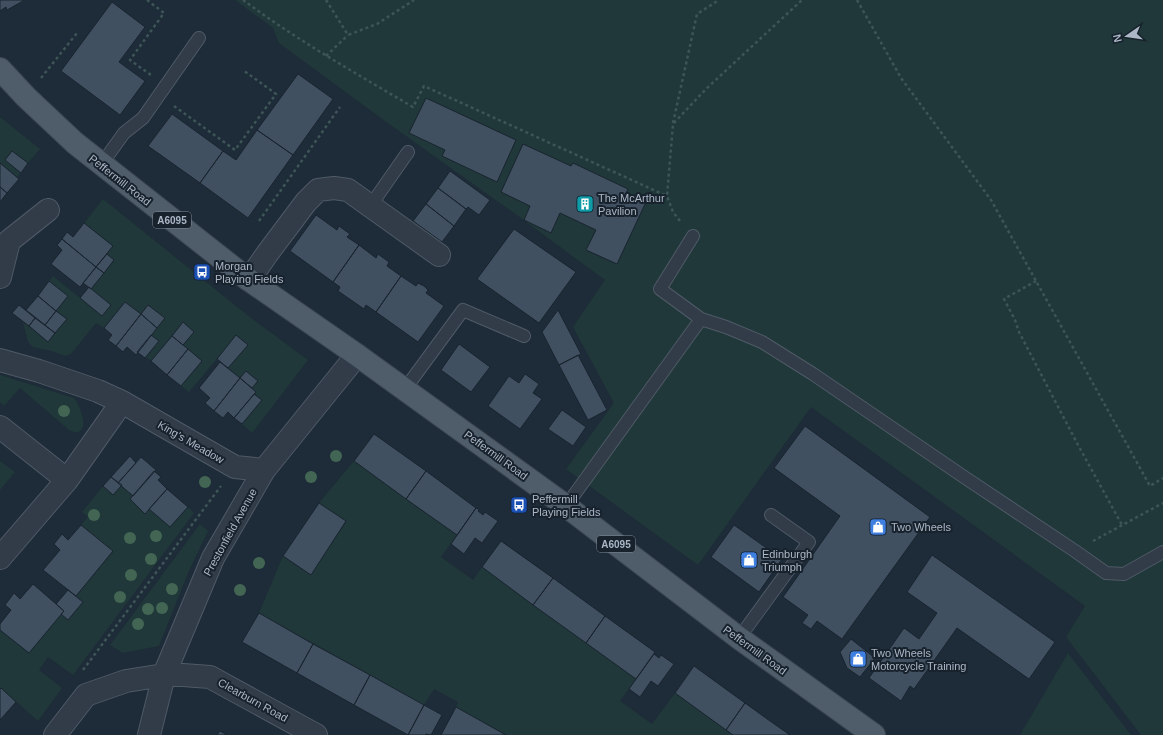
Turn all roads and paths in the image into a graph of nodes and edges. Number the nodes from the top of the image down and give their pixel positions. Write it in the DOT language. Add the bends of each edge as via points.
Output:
graph roads {
  1 [pos="147,0"];
  2 [pos="243,0"];
  3 [pos="326,0"];
  4 [pos="414,0"];
  5 [pos="719,0"];
  6 [pos="802,0"];
  7 [pos="857,0"];
  8 [pos="77,33"];
  9 [pos="348,35"];
  10 [pos="199,38"];
  11 [pos="326,56"];
  12 [pos="0,70"];
  13 [pos="243,70"];
  14 [pos="162,90"];
  15 [pos="26,97"];
  16 [pos="340,107"];
  17 [pos="673,124"];
  18 [pos="408,152"];
  19 [pos="101,165"];
  20 [pos="667,196"];
  21 [pos="371,205"];
  22 [pos="48,210"];
  23 [pos="256,224"];
  24 [pos="693,236"];
  25 [pos="4,240"];
  26 [pos="439,255"];
  27 [pos="0,276"];
  28 [pos="249,280"];
  29 [pos="1036,281"];
  30 [pos="701,319"];
  31 [pos="524,336"];
  32 [pos="357,355"];
  33 [pos="0,360"];
  34 [pos="405,389"];
  35 [pos="122,402"];
  36 [pos="0,427"];
  37 [pos="235,467"];
  38 [pos="264,470"];
  39 [pos="1163,478"];
  40 [pos="67,480"];
  41 [pos="1163,503"];
  42 [pos="566,506"];
  43 [pos="771,514"];
  44 [pos="1122,525"];
  45 [pos="1075,550"];
  46 [pos="1163,552"];
  47 [pos="0,558"];
  48 [pos="739,638"];
  49 [pos="164,675"];
  50 [pos="86,695"];
  51 [pos="55,735"];
  52 [pos="149,735"];
  53 [pos="316,735"];
  54 [pos="874,735"];
  1 -- 14 [label="path" via="164,12 130,60"];
  2 -- 11 [label="path"];
  3 -- 9 [label="path"];
  4 -- 9 [label="path" via="377,24"];
  5 -- 17 [label="path" via="697,14"];
  6 -- 17 [label="path" via="706,89"];
  7 -- 29 [label="path" via="901,78 991,200"];
  8 -- 15 [label="path"];
  9 -- 11 [label="path"];
  10 -- 14 [label="lane"];
  11 -- 20 [label="path" via="413,107 424,86"];
  12 -- 15 [label="main road, Peffermill Road / A6095"];
  13 -- 14 [label="path" via="276,94 235,150"];
  14 -- 19 [label="lane" via="143,118 124,133"];
  15 -- 19 [label="main road, Peffermill Road / A6095"];
  16 -- 23 [label="path"];
  17 -- 20 [label="path"];
  18 -- 21 [label="lane"];
  19 -- 28 [label="main road, Peffermill Road / A6095"];
  20 -- 24 [label="path" via="673,212"];
  21 -- 26 [label="street"];
  21 -- 28 [label="street" via="348,190 318,190 306,202"];
  22 -- 25 [label="street"];
  24 -- 30 [label="lane" via="660,289"];
  25 -- 27 [label="street"];
  28 -- 32 [label="main road, Peffermill Road / A6095"];
  29 -- 39 [label="path" via="1150,486"];
  29 -- 44 [label="path" via="1004,299"];
  30 -- 42 [label="lane"];
  30 -- 45 [label="lane" via="762,342"];
  31 -- 34 [label="lane" via="463,310"];
  32 -- 34 [label="main road, Peffermill Road / A6095"];
  32 -- 38 [label="street, Prestonfield Avenue"];
  33 -- 35 [label="street, King's Meadow" via="62,378"];
  34 -- 42 [label="main road, Peffermill Road / A6095"];
  35 -- 37 [label="street, King's Meadow"];
  35 -- 40 [label="street"];
  36 -- 40 [label="street"];
  37 -- 38 [label="street, King's Meadow"];
  37 -- 50 [label="path" via="84,669 81,677"];
  38 -- 49 [label="street, Prestonfield Avenue" via="213,558"];
  40 -- 47 [label="street"];
  41 -- 44 [label="path"];
  42 -- 48 [label="main road, Peffermill Road / A6095"];
  43 -- 48 [label="lane" via="809,542"];
  44 -- 45 [label="path"];
  45 -- 46 [label="lane" via="1106,574 1124,574"];
  48 -- 54 [label="main road, Peffermill Road / A6095"];
  49 -- 50 [label="street, Clearburn Road" via="126,681"];
  49 -- 52 [label="street, Prestonfield Avenue"];
  49 -- 53 [label="street, Clearburn Road" via="210,677"];
  50 -- 51 [label="street"];
}
